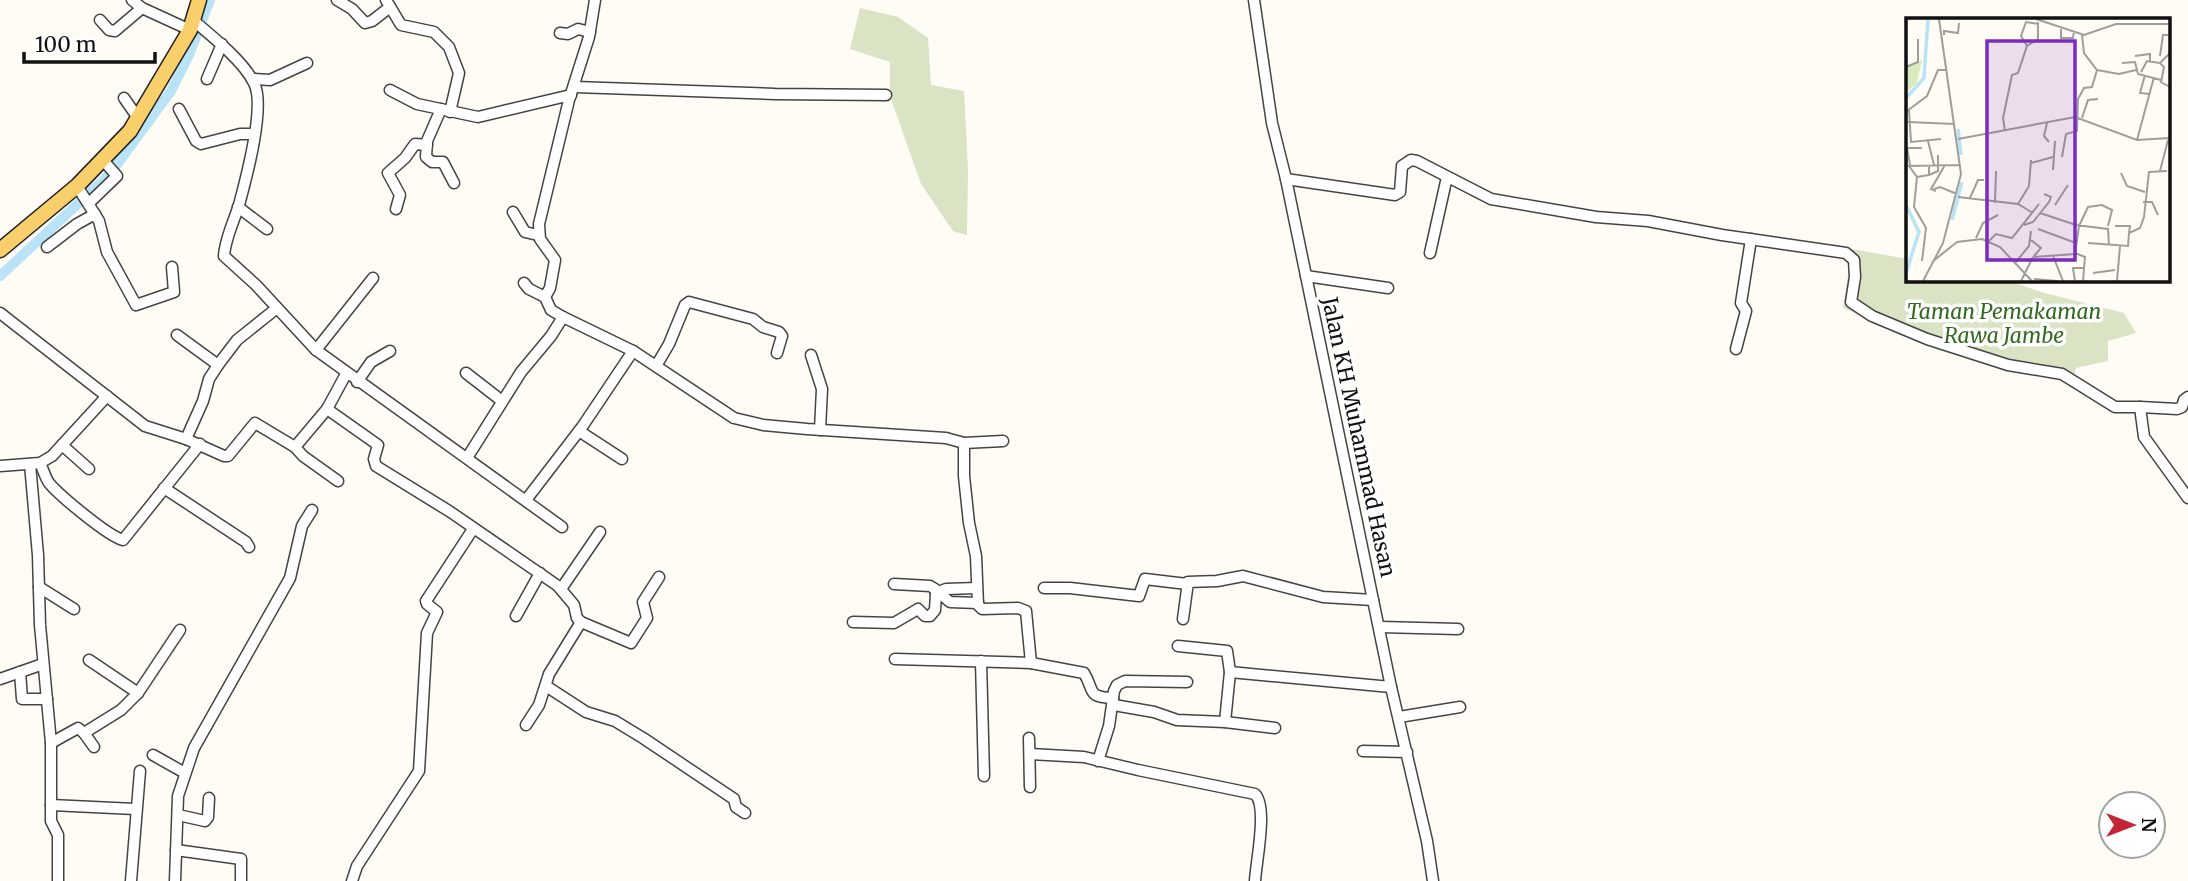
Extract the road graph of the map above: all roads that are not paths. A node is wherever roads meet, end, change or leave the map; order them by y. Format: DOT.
graph roads {
  1 [pos="132,0"];
  2 [pos="199,0"];
  3 [pos="337,0"];
  4 [pos="595,0"];
  5 [pos="1254,0"];
  6 [pos="388,4"];
  7 [pos="142,8"];
  8 [pos="100,20"];
  9 [pos="194,25"];
  10 [pos="590,32"];
  11 [pos="560,33"];
  12 [pos="219,41"];
  13 [pos="307,63"];
  14 [pos="207,79"];
  15 [pos="252,79"];
  16 [pos="390,90"];
  17 [pos="573,91"];
  18 [pos="886,94"];
  19 [pos="124,98"];
  20 [pos="178,110"];
  21 [pos="445,111"];
  22 [pos="138,118"];
  23 [pos="254,134"];
  24 [pos="427,145"];
  25 [pos="105,162"];
  26 [pos="1447,177"];
  27 [pos="1286,179"];
  28 [pos="454,183"];
  29 [pos="78,189"];
  30 [pos="88,202"];
  31 [pos="238,207"];
  32 [pos="396,209"];
  33 [pos="513,212"];
  34 [pos="95,214"];
  35 [pos="267,229"];
  36 [pos="538,235"];
  37 [pos="1751,240"];
  38 [pos="47,247"];
  39 [pos="0,250"];
  40 [pos="1430,253"];
  41 [pos="172,267"];
  42 [pos="1306,276"];
  43 [pos="373,278"];
  44 [pos="524,283"];
  45 [pos="1388,288"];
  46 [pos="545,297"];
  47 [pos="277,308"];
  48 [pos="0,313"];
  49 [pos="563,317"];
  50 [pos="177,335"];
  51 [pos="1736,349"];
  52 [pos="316,350"];
  53 [pos="390,351"];
  54 [pos="633,351"];
  55 [pos="777,353"];
  56 [pos="811,355"];
  57 [pos="218,365"];
  58 [pos="656,366"];
  59 [pos="466,373"];
  60 [pos="346,374"];
  61 [pos="357,382"];
  62 [pos="107,396"];
  63 [pos="2188,397"];
  64 [pos="502,401"];
  65 [pos="2140,407"];
  66 [pos="327,409"];
  67 [pos="820,430"];
  68 [pos="579,431"];
  69 [pos="186,439"];
  70 [pos="1003,441"];
  71 [pos="964,443"];
  72 [pos="200,444"];
  73 [pos="62,445"];
  74 [pos="295,447"];
  75 [pos="467,458"];
  76 [pos="622,459"];
  77 [pos="35,463"];
  78 [pos="0,466"];
  79 [pos="89,469"];
  80 [pos="338,481"];
  81 [pos="164,488"];
  82 [pos="2188,498"];
  83 [pos="526,500"];
  84 [pos="312,510"];
  85 [pos="562,527"];
  86 [pos="473,529"];
  87 [pos="600,532"];
  88 [pos="249,547"];
  89 [pos="540,573"];
  90 [pos="659,577"];
  91 [pos="894,584"];
  92 [pos="1187,584"];
  93 [pos="39,587"];
  94 [pos="976,588"];
  95 [pos="1044,588"];
  96 [pos="561,589"];
  97 [pos="937,592"];
  98 [pos="1373,600"];
  99 [pos="978,603"];
  100 [pos="74,609"];
  101 [pos="516,616"];
  102 [pos="1183,619"];
  103 [pos="581,622"];
  104 [pos="853,622"];
  105 [pos="1380,627"];
  106 [pos="180,629"];
  107 [pos="1458,629"];
  108 [pos="1178,646"];
  109 [pos="895,659"];
  110 [pos="89,660"];
  111 [pos="981,661"];
  112 [pos="1031,663"];
  113 [pos="43,664"];
  114 [pos="1230,672"];
  115 [pos="20,673"];
  116 [pos="0,679"];
  117 [pos="1187,682"];
  118 [pos="546,686"];
  119 [pos="1391,687"];
  120 [pos="138,694"];
  121 [pos="47,699"];
  122 [pos="1113,702"];
  123 [pos="1460,707"];
  124 [pos="1399,717"];
  125 [pos="1225,722"];
  126 [pos="526,724"];
  127 [pos="1275,729"];
  128 [pos="84,733"];
  129 [pos="1029,738"];
  130 [pos="51,743"];
  131 [pos="94,747"];
  132 [pos="1363,751"];
  133 [pos="1407,752"];
  134 [pos="1030,754"];
  135 [pos="153,755"];
  136 [pos="1098,761"];
  137 [pos="140,771"];
  138 [pos="185,773"];
  139 [pos="984,776"];
  140 [pos="1030,788"];
  141 [pos="209,798"];
  142 [pos="51,804"];
  143 [pos="135,809"];
  144 [pos="745,813"];
  145 [pos="177,815"];
  146 [pos="176,850"];
  147 [pos="58,881"];
  148 [pos="131,881"];
  149 [pos="175,881"];
  150 [pos="241,881"];
  151 [pos="352,881"];
  152 [pos="1255,881"];
  153 [pos="1433,881"];
  1 -- 7 [label="street"];
  2 -- 9 [label="main road"];
  3 -- 6 [label="street"];
  4 -- 10 [label="street"];
  5 -- 27 [label="street, Jalan KH Muhammad Hasan"];
  6 -- 21 [label="street"];
  7 -- 8 [label="street"];
  7 -- 9 [label="street"];
  9 -- 12 [label="street"];
  9 -- 22 [label="main road"];
  10 -- 11 [label="street"];
  10 -- 17 [label="street"];
  12 -- 14 [label="street"];
  12 -- 15 [label="street"];
  13 -- 15 [label="street"];
  15 -- 23 [label="street"];
  16 -- 21 [label="street"];
  17 -- 18 [label="street"];
  17 -- 21 [label="street"];
  17 -- 36 [label="street"];
  19 -- 22 [label="street"];
  20 -- 23 [label="street"];
  21 -- 24 [label="street"];
  22 -- 25 [label="main road"];
  23 -- 31 [label="street"];
  24 -- 28 [label="street"];
  24 -- 32 [label="street"];
  25 -- 29 [label="main road"];
  25 -- 30 [label="street"];
  26 -- 27 [label="street"];
  26 -- 37 [label="street"];
  26 -- 40 [label="street"];
  27 -- 42 [label="street, Jalan KH Muhammad Hasan"];
  29 -- 30 [label="street"];
  29 -- 39 [label="main road"];
  30 -- 34 [label="street"];
  31 -- 35 [label="street"];
  31 -- 47 [label="street"];
  33 -- 36 [label="street"];
  34 -- 38 [label="street"];
  34 -- 41 [label="street"];
  36 -- 46 [label="street"];
  37 -- 51 [label="street"];
  37 -- 65 [label="street"];
  42 -- 45 [label="street"];
  42 -- 98 [label="street, Jalan KH Muhammad Hasan"];
  43 -- 52 [label="street"];
  44 -- 46 [label="street"];
  46 -- 49 [label="street"];
  47 -- 52 [label="street"];
  47 -- 57 [label="street"];
  48 -- 62 [label="street"];
  49 -- 54 [label="street"];
  49 -- 64 [label="street"];
  50 -- 57 [label="street"];
  52 -- 60 [label="street"];
  53 -- 61 [label="street"];
  54 -- 58 [label="street"];
  54 -- 68 [label="street"];
  55 -- 58 [label="street"];
  56 -- 67 [label="street"];
  57 -- 69 [label="street"];
  58 -- 67 [label="street"];
  59 -- 64 [label="street"];
  60 -- 61 [label="street"];
  60 -- 66 [label="street"];
  61 -- 75 [label="street"];
  62 -- 69 [label="street"];
  62 -- 73 [label="street"];
  63 -- 65 [label="street"];
  64 -- 75 [label="street"];
  65 -- 82 [label="street"];
  66 -- 74 [label="street"];
  66 -- 86 [label="street"];
  67 -- 71 [label="street"];
  68 -- 76 [label="street"];
  68 -- 83 [label="street"];
  69 -- 72 [label="street"];
  70 -- 71 [label="street"];
  71 -- 94 [label="street"];
  72 -- 74 [label="street"];
  72 -- 81 [label="street"];
  73 -- 77 [label="street"];
  73 -- 79 [label="street"];
  74 -- 80 [label="street"];
  75 -- 83 [label="street"];
  77 -- 78 [label="street"];
  77 -- 81 [label="street"];
  77 -- 93 [label="street"];
  81 -- 88 [label="street"];
  83 -- 85 [label="street"];
  84 -- 138 [label="street"];
  86 -- 89 [label="street"];
  86 -- 151 [label="street"];
  87 -- 96 [label="street"];
  89 -- 96 [label="street"];
  89 -- 101 [label="street"];
  90 -- 103 [label="street"];
  91 -- 97 [label="street"];
  92 -- 95 [label="street"];
  92 -- 98 [label="street"];
  92 -- 102 [label="street"];
  93 -- 100 [label="street"];
  93 -- 113 [label="street"];
  94 -- 97 [label="street"];
  94 -- 99 [label="street"];
  96 -- 103 [label="street"];
  97 -- 99 [label="street"];
  97 -- 104 [label="street"];
  98 -- 105 [label="street, Jalan KH Muhammad Hasan"];
  99 -- 112 [label="street"];
  103 -- 118 [label="street"];
  105 -- 107 [label="street"];
  105 -- 119 [label="street, Jalan KH Muhammad Hasan"];
  106 -- 120 [label="street"];
  108 -- 114 [label="street"];
  109 -- 111 [label="street"];
  110 -- 120 [label="street"];
  111 -- 112 [label="street"];
  111 -- 139 [label="street"];
  112 -- 122 [label="street"];
  113 -- 115 [label="street"];
  113 -- 121 [label="street"];
  114 -- 119 [label="street"];
  114 -- 125 [label="street"];
  115 -- 116 [label="street"];
  115 -- 121 [label="street"];
  117 -- 122 [label="street"];
  118 -- 126 [label="street"];
  118 -- 144 [label="street"];
  119 -- 124 [label="street, Jalan KH Muhammad Hasan"];
  120 -- 128 [label="street"];
  121 -- 130 [label="street"];
  122 -- 125 [label="street"];
  122 -- 136 [label="street"];
  123 -- 124 [label="street"];
  124 -- 133 [label="street, Jalan KH Muhammad Hasan"];
  125 -- 127 [label="street"];
  128 -- 130 [label="street"];
  128 -- 131 [label="street"];
  129 -- 134 [label="street"];
  130 -- 142 [label="street"];
  132 -- 133 [label="street"];
  133 -- 153 [label="street, Jalan KH Muhammad Hasan"];
  134 -- 136 [label="street"];
  134 -- 140 [label="street"];
  135 -- 138 [label="street"];
  136 -- 152 [label="street"];
  137 -- 143 [label="street"];
  138 -- 145 [label="street"];
  141 -- 145 [label="street"];
  142 -- 143 [label="street"];
  142 -- 147 [label="street"];
  143 -- 148 [label="street"];
  145 -- 146 [label="street"];
  146 -- 149 [label="street"];
  146 -- 150 [label="street"];
}
